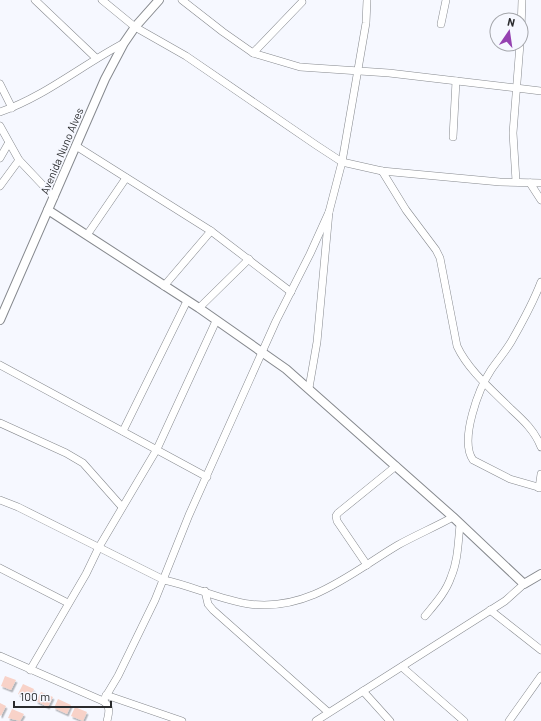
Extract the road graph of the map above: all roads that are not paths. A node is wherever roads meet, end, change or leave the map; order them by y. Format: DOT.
graph roads {
  1 [pos="35,0"];
  2 [pos="102,0"];
  3 [pos="159,0"];
  4 [pos="182,0"];
  5 [pos="367,0"];
  6 [pos="446,0"];
  7 [pos="522,0"];
  8 [pos="302,2"];
  9 [pos="522,12"];
  10 [pos="441,24"];
  11 [pos="135,27"];
  12 [pos="124,43"];
  13 [pos="519,52"];
  14 [pos="253,53"];
  15 [pos="96,58"];
  16 [pos="357,72"];
  17 [pos="456,81"];
  18 [pos="0,84"];
  19 [pos="517,88"];
  20 [pos="541,91"];
  21 [pos="12,108"];
  22 [pos="0,112"];
  23 [pos="0,126"];
  24 [pos="453,137"];
  25 [pos="8,144"];
  26 [pos="76,146"];
  27 [pos="0,158"];
  28 [pos="19,160"];
  29 [pos="342,162"];
  30 [pos="382,171"];
  31 [pos="126,178"];
  32 [pos="516,182"];
  33 [pos="530,183"];
  34 [pos="541,183"];
  35 [pos="0,186"];
  36 [pos="54,197"];
  37 [pos="541,200"];
  38 [pos="48,210"];
  39 [pos="329,212"];
  40 [pos="211,231"];
  41 [pos="87,235"];
  42 [pos="249,259"];
  43 [pos="541,282"];
  44 [pos="164,286"];
  45 [pos="291,292"];
  46 [pos="187,301"];
  47 [pos="199,308"];
  48 [pos="0,320"];
  49 [pos="216,321"];
  50 [pos="262,352"];
  51 [pos="0,365"];
  52 [pos="485,382"];
  53 [pos="309,388"];
  54 [pos="0,423"];
  55 [pos="123,431"];
  56 [pos="541,446"];
  57 [pos="157,449"];
  58 [pos="396,466"];
  59 [pos="541,474"];
  60 [pos="207,477"];
  61 [pos="540,488"];
  62 [pos="0,500"];
  63 [pos="122,507"];
  64 [pos="452,517"];
  65 [pos="460,525"];
  66 [pos="99,547"];
  67 [pos="367,565"];
  68 [pos="0,568"];
  69 [pos="541,574"];
  70 [pos="164,580"];
  71 [pos="524,584"];
  72 [pos="205,591"];
  73 [pos="68,603"];
  74 [pos="490,610"];
  75 [pos="425,616"];
  76 [pos="541,650"];
  77 [pos="0,656"];
  78 [pos="402,667"];
  79 [pos="30,670"];
  80 [pos="541,676"];
  81 [pos="363,691"];
  82 [pos="105,698"];
  83 [pos="328,712"];
  84 [pos="107,721"];
  85 [pos="182,721"];
  86 [pos="316,721"];
  87 [pos="390,721"];
  88 [pos="464,721"];
  89 [pos="509,721"];
  1 -- 15 [label="street"];
  2 -- 11 [label="street"];
  3 -- 11 [label="street, Avenida Nuno Alves"];
  4 -- 14 [label="street"];
  5 -- 16 [label="street"];
  6 -- 10 [label="street"];
  7 -- 9 [label="street"];
  8 -- 14 [label="street"];
  11 -- 12 [label="street, Avenida Nuno Alves"];
  11 -- 29 [label="street"];
  12 -- 15 [label="street"];
  12 -- 26 [label="street, Avenida Nuno Alves"];
  13 -- 19 [label="street"];
  14 -- 16 [label="street"];
  15 -- 21 [label="street"];
  16 -- 17 [label="street"];
  16 -- 29 [label="street"];
  17 -- 19 [label="street"];
  17 -- 24 [label="street"];
  18 -- 21 [label="street"];
  19 -- 20 [label="street"];
  19 -- 32 [label="street"];
  21 -- 22 [label="street"];
  23 -- 25 [label="street"];
  25 -- 27 [label="street"];
  25 -- 28 [label="street"];
  26 -- 31 [label="street"];
  26 -- 36 [label="street, Avenida Nuno Alves"];
  28 -- 35 [label="street"];
  28 -- 36 [label="street"];
  29 -- 30 [label="street"];
  29 -- 39 [label="street"];
  30 -- 32 [label="street"];
  30 -- 52 [label="street"];
  31 -- 40 [label="street"];
  31 -- 41 [label="street"];
  32 -- 33 [label="street"];
  33 -- 34 [label="street"];
  33 -- 37 [label="street"];
  36 -- 38 [label="street, Avenida Nuno Alves"];
  38 -- 41 [label="street"];
  38 -- 48 [label="street, Avenida Nuno Alves"];
  39 -- 45 [label="street"];
  39 -- 53 [label="street"];
  40 -- 42 [label="street"];
  40 -- 44 [label="street"];
  41 -- 44 [label="street"];
  42 -- 45 [label="street"];
  42 -- 47 [label="street"];
  43 -- 52 [label="street"];
  44 -- 46 [label="street"];
  45 -- 50 [label="street"];
  46 -- 47 [label="street"];
  46 -- 55 [label="street"];
  47 -- 49 [label="street"];
  49 -- 50 [label="street"];
  49 -- 57 [label="street"];
  50 -- 53 [label="street"];
  50 -- 60 [label="street"];
  51 -- 55 [label="street"];
  52 -- 56 [label="street"];
  52 -- 61 [label="street"];
  53 -- 58 [label="street"];
  54 -- 63 [label="street"];
  55 -- 57 [label="street"];
  57 -- 60 [label="street"];
  57 -- 63 [label="street"];
  58 -- 64 [label="street"];
  58 -- 67 [label="street"];
  59 -- 61 [label="street"];
  60 -- 70 [label="street"];
  62 -- 66 [label="street"];
  63 -- 66 [label="street"];
  64 -- 65 [label="street"];
  64 -- 67 [label="street"];
  65 -- 71 [label="street"];
  65 -- 75 [label="street"];
  66 -- 70 [label="street"];
  66 -- 73 [label="street"];
  67 -- 72 [label="street"];
  68 -- 73 [label="street"];
  69 -- 71 [label="street"];
  70 -- 72 [label="street"];
  70 -- 82 [label="street"];
  71 -- 74 [label="street"];
  72 -- 83 [label="street"];
  73 -- 79 [label="street"];
  74 -- 76 [label="street"];
  74 -- 78 [label="street"];
  77 -- 79 [label="street"];
  78 -- 81 [label="street"];
  78 -- 88 [label="street"];
  79 -- 82 [label="street"];
  80 -- 89 [label="street"];
  81 -- 83 [label="street"];
  81 -- 87 [label="street"];
  82 -- 84 [label="street"];
  82 -- 85 [label="street"];
  83 -- 86 [label="street"];
}
